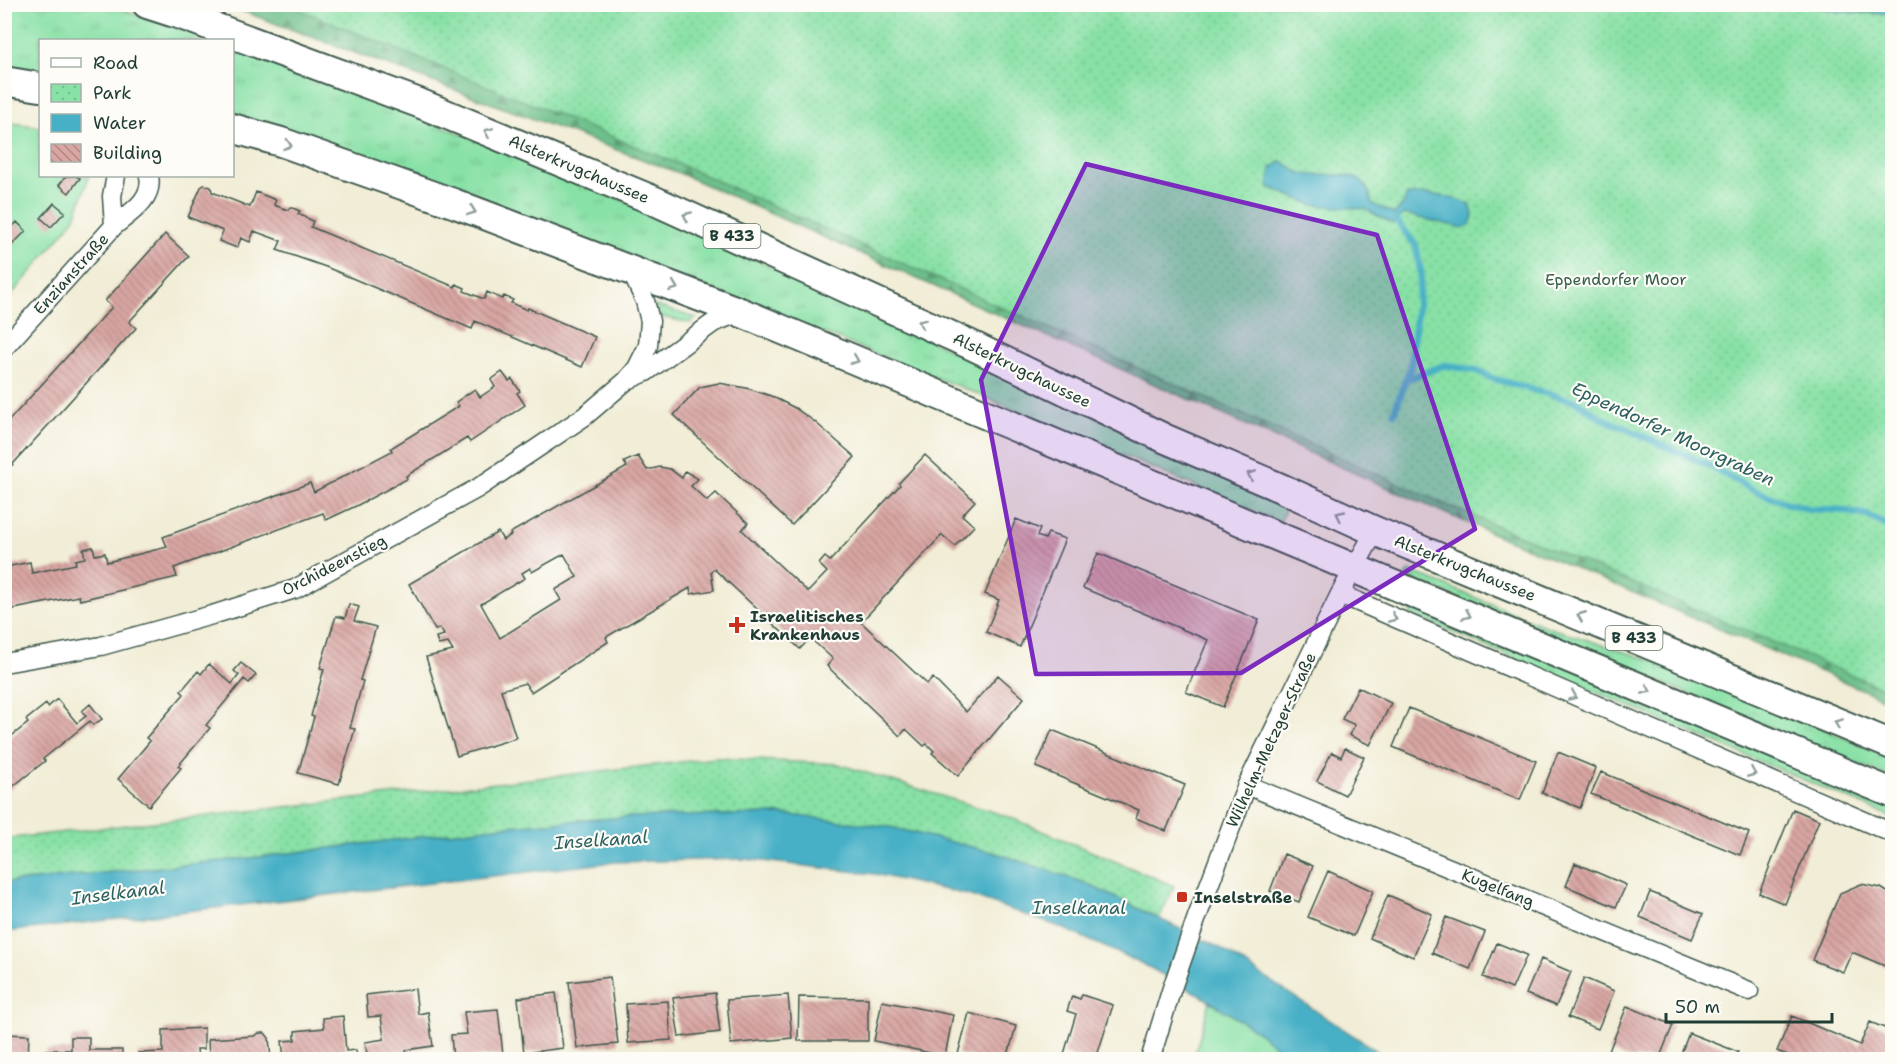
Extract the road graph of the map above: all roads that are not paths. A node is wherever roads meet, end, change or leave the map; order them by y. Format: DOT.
graph roads {
  1 [pos="147,4"];
  2 [pos="4,81"];
  3 [pos="39,87"];
  4 [pos="234,129"];
  5 [pos="116,177"];
  6 [pos="149,177"];
  7 [pos="114,226"];
  8 [pos="631,271"];
  9 [pos="740,312"];
  10 [pos="4,348"];
  11 [pos="626,381"];
  12 [pos="1375,531"];
  13 [pos="1355,568"];
  14 [pos="1340,594"];
  15 [pos="4,663"];
  16 [pos="1893,745"];
  17 [pos="1247,785"];
  18 [pos="1893,793"];
  19 [pos="1893,833"];
  20 [pos="1749,991"];
  21 [pos="1150,1059"];
  12 -- 1 [label="main road, Alsterkrugchaussee / B 433, one-way"];
  2 -- 3 [label="main road"];
  4 -- 8 [label="main road, one-way"];
  5 -- 7 [label="street, Enzianstraße"];
  6 -- 7 [label="street, Enzianstraße"];
  7 -- 10 [label="street, Enzianstraße"];
  8 -- 9 [label="main road, one-way"];
  8 -- 11 [label="street, Orchideenstieg"];
  9 -- 11 [label="street, Orchideenstieg"];
  9 -- 13 [label="main road, one-way"];
  11 -- 15 [label="street, Orchideenstieg"];
  12 -- 13 [label="street, Wilhelm-Metzger-Straße"];
  16 -- 12 [label="main road, Alsterkrugchaussee / B 433, one-way"];
  13 -- 14 [label="street, Wilhelm-Metzger-Straße"];
  13 -- 18 [label="main road, one-way"];
  14 -- 17 [label="street, Wilhelm-Metzger-Straße"];
  14 -- 19 [label="street, one-way"];
  17 -- 20 [label="street, Kugelfang"];
  17 -- 21 [label="street, Wilhelm-Metzger-Straße"];
}
